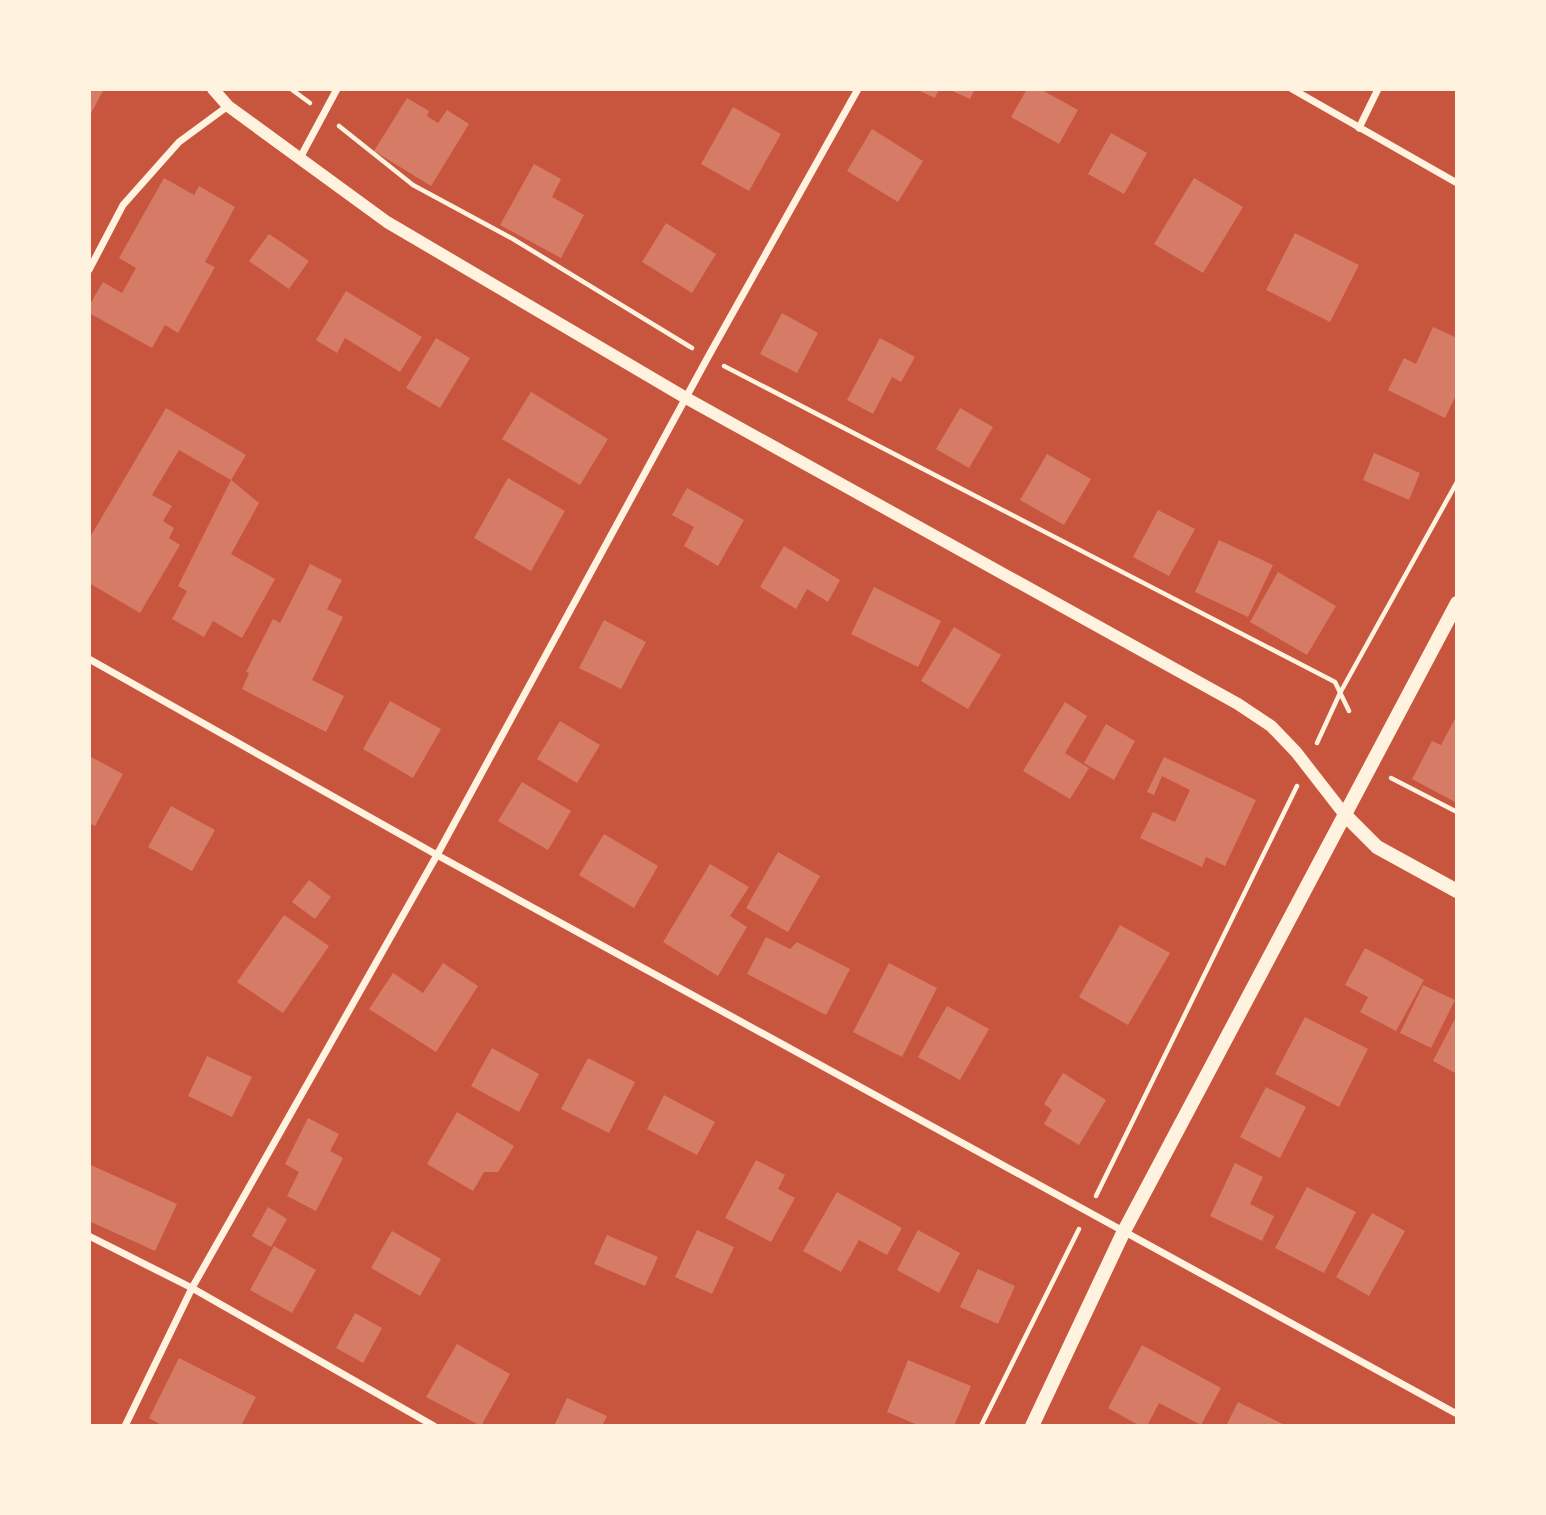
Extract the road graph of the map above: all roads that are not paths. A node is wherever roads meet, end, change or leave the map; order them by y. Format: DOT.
graph roads {
  1 [pos="213,89"];
  2 [pos="337,89"];
  3 [pos="858,89"];
  4 [pos="1292,89"];
  5 [pos="1378,89"];
  6 [pos="229,106"];
  7 [pos="1359,128"];
  8 [pos="300,158"];
  9 [pos="1457,183"];
  10 [pos="89,270"];
  11 [pos="686,398"];
  12 [pos="1457,603"];
  13 [pos="89,659"];
  14 [pos="1345,815"];
  15 [pos="437,855"];
  16 [pos="1457,891"];
  17 [pos="1123,1233"];
  18 [pos="89,1236"];
  19 [pos="192,1288"];
  20 [pos="1457,1414"];
  21 [pos="125,1426"];
  22 [pos="434,1426"];
  23 [pos="1032,1426"];
  1 -- 6 [label="street"];
  2 -- 8 [label="street"];
  3 -- 11 [label="street"];
  4 -- 7 [label="street"];
  5 -- 7 [label="street"];
  6 -- 8 [label="street"];
  6 -- 10 [label="street"];
  7 -- 9 [label="street"];
  8 -- 11 [label="street"];
  11 -- 14 [label="street"];
  11 -- 15 [label="street"];
  12 -- 14 [label="main road"];
  13 -- 15 [label="street"];
  14 -- 16 [label="main road"];
  14 -- 17 [label="main road"];
  15 -- 17 [label="street"];
  15 -- 19 [label="street"];
  17 -- 20 [label="street"];
  17 -- 23 [label="main road"];
  18 -- 19 [label="street"];
  19 -- 21 [label="street"];
  19 -- 22 [label="street"];
}
